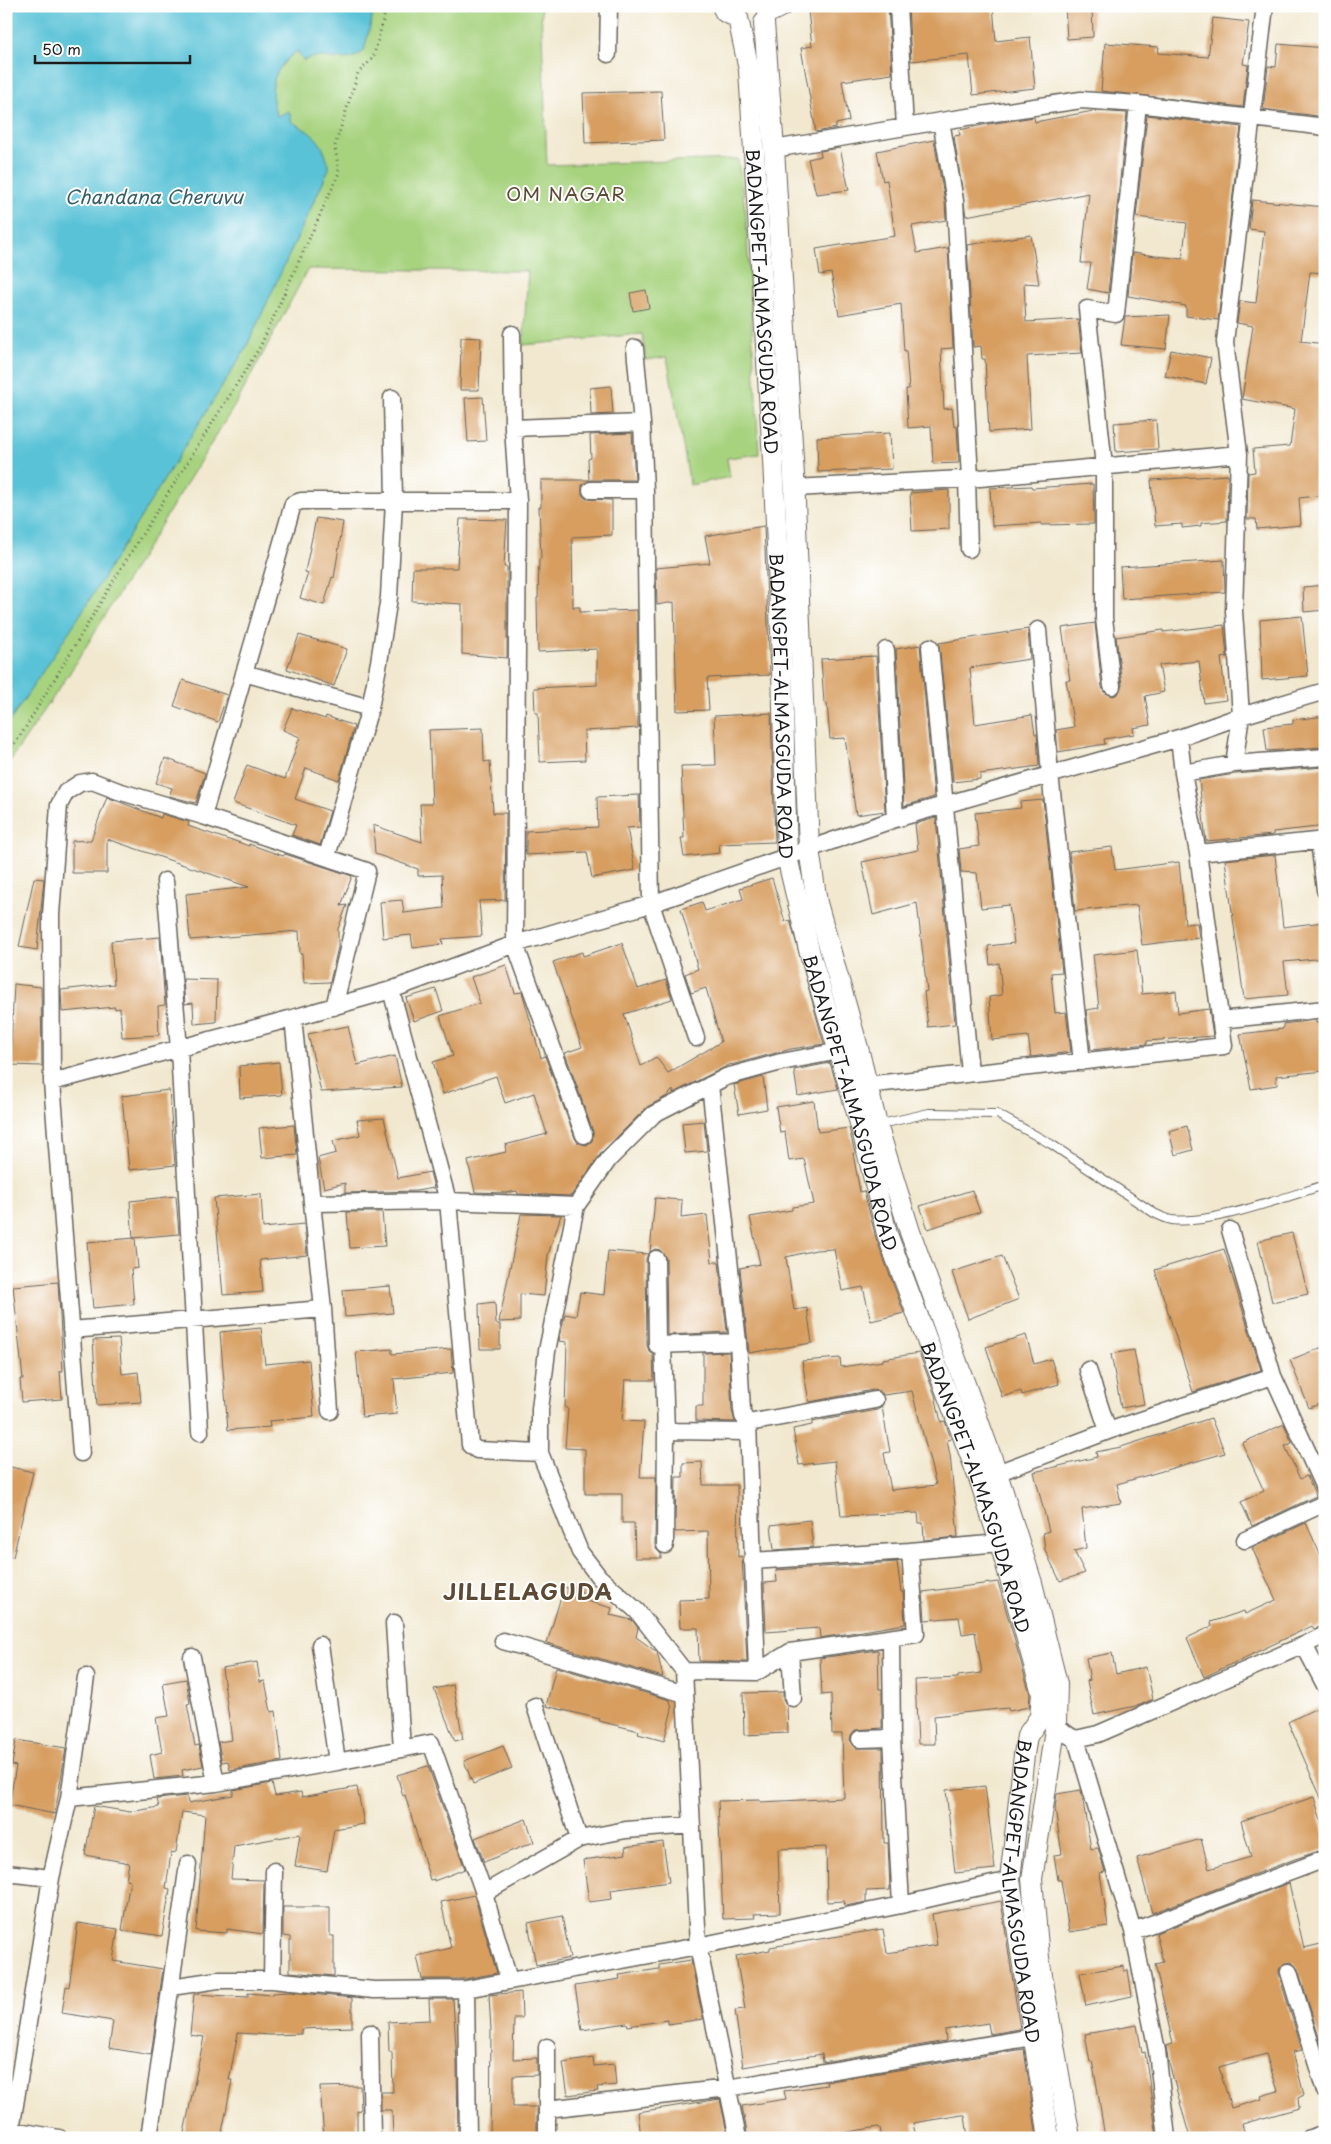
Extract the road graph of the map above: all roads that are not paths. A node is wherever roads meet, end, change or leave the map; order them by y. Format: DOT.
graph roads {
  1 [pos="609,6"];
  2 [pos="898,6"];
  3 [pos="1265,6"];
  4 [pos="732,10"];
  5 [pos="769,18"];
  6 [pos="608,54"];
  7 [pos="1138,104"];
  8 [pos="1252,118"];
  9 [pos="941,121"];
  10 [pos="905,127"];
  11 [pos="1325,127"];
  12 [pos="774,149"];
  13 [pos="512,334"];
  14 [pos="635,348"];
  15 [pos="392,398"];
  16 [pos="642,423"];
  17 [pos="513,428"];
  18 [pos="1239,454"];
  19 [pos="1104,466"];
  20 [pos="968,478"];
  21 [pos="795,488"];
  22 [pos="591,490"];
  23 [pos="645,490"];
  24 [pos="394,501"];
  25 [pos="518,501"];
  26 [pos="970,549"];
  27 [pos="1038,630"];
  28 [pos="930,647"];
  29 [pos="886,650"];
  30 [pos="244,674"];
  31 [pos="1112,686"];
  32 [pos="1325,691"];
  33 [pos="370,708"];
  34 [pos="1241,716"];
  35 [pos="1179,738"];
  36 [pos="1325,757"];
  37 [pos="1234,764"];
  38 [pos="1183,773"];
  39 [pos="1050,774"];
  40 [pos="945,807"];
  41 [pos="203,816"];
  42 [pos="895,819"];
  43 [pos="1322,840"];
  44 [pos="809,849"];
  45 [pos="1198,853"];
  46 [pos="327,856"];
  47 [pos="787,857"];
  48 [pos="165,880"];
  49 [pos="1325,890"];
  50 [pos="651,904"];
  51 [pos="515,944"];
  52 [pos="391,990"];
  53 [pos="334,1007"];
  54 [pos="1325,1008"];
  55 [pos="293,1018"];
  56 [pos="1220,1020"];
  57 [pos="696,1038"];
  58 [pos="179,1049"];
  59 [pos="840,1051"];
  60 [pos="1082,1062"];
  61 [pos="970,1073"];
  62 [pos="52,1082"];
  63 [pos="710,1085"];
  64 [pos="866,1085"];
  65 [pos="878,1125"];
  66 [pos="584,1135"];
  67 [pos="1325,1185"];
  68 [pos="448,1201"];
  69 [pos="312,1203"];
  70 [pos="576,1206"];
  71 [pos="1226,1214"];
  72 [pos="1230,1230"];
  73 [pos="656,1259"];
  74 [pos="323,1309"];
  75 [pos="193,1320"];
  76 [pos="71,1330"];
  77 [pos="738,1342"];
  78 [pos="663,1345"];
  79 [pos="1088,1370"];
  80 [pos="1273,1376"];
  81 [pos="876,1400"];
  82 [pos="330,1411"];
  83 [pos="748,1427"];
  84 [pos="666,1431"];
  85 [pos="1108,1431"];
  86 [pos="200,1432"];
  87 [pos="81,1453"];
  88 [pos="540,1453"];
  89 [pos="997,1473"];
  90 [pos="1325,1490"];
  91 [pos="1325,1503"];
  92 [pos="1245,1540"];
  93 [pos="1000,1543"];
  94 [pos="665,1545"];
  95 [pos="910,1550"];
  96 [pos="752,1561"];
  97 [pos="394,1624"];
  98 [pos="1325,1635"];
  99 [pos="891,1638"];
  100 [pos="504,1641"];
  101 [pos="320,1645"];
  102 [pos="1304,1645"];
  103 [pos="790,1652"];
  104 [pos="192,1658"];
  105 [pos="684,1671"];
  106 [pos="757,1672"];
  107 [pos="86,1677"];
  108 [pos="1325,1686"];
  109 [pos="685,1694"];
  110 [pos="793,1698"];
  111 [pos="535,1706"];
  112 [pos="1048,1720"];
  113 [pos="892,1738"];
  114 [pos="860,1739"];
  115 [pos="1076,1739"];
  116 [pos="402,1748"];
  117 [pos="337,1762"];
  118 [pos="216,1783"];
  119 [pos="69,1798"];
  120 [pos="692,1824"];
  121 [pos="579,1840"];
  122 [pos="1325,1859"];
  123 [pos="188,1864"];
  124 [pos="274,1871"];
  125 [pos="6,1873"];
  126 [pos="51,1878"];
  127 [pos="1010,1880"];
  128 [pos="484,1893"];
  129 [pos="901,1905"];
  130 [pos="1133,1931"];
  131 [pos="698,1946"];
  132 [pos="1289,1972"];
  133 [pos="272,1980"];
  134 [pos="509,1980"];
  135 [pos="171,1987"];
  136 [pos="466,1989"];
  137 [pos="370,2033"];
  138 [pos="1033,2037"];
  139 [pos="547,2047"];
  140 [pos="728,2088"];
  141 [pos="1325,2091"];
  142 [pos="547,2109"];
  143 [pos="9,2130"];
  144 [pos="1325,2133"];
  145 [pos="59,2138"];
  146 [pos="149,2138"];
  147 [pos="372,2138"];
  148 [pos="468,2138"];
  149 [pos="548,2138"];
  150 [pos="738,2138"];
  151 [pos="1049,2138"];
  152 [pos="1070,2138"];
  153 [pos="1167,2138"];
  154 [pos="1310,2138"];
  1 -- 6 [label="street"];
  2 -- 10 [label="street"];
  3 -- 8 [label="street"];
  4 -- 5 [label="street"];
  4 -- 47 [label="street, BADANGPET-ALMASGUDA ROAD"];
  5 -- 12 [label="street, BADANGPET-ALMASGUDA ROAD"];
  7 -- 8 [label="street"];
  7 -- 9 [label="street"];
  7 -- 19 [label="street"];
  8 -- 11 [label="street"];
  8 -- 18 [label="street"];
  9 -- 10 [label="street"];
  9 -- 20 [label="street"];
  10 -- 12 [label="street"];
  12 -- 21 [label="street, BADANGPET-ALMASGUDA ROAD"];
  13 -- 17 [label="street"];
  14 -- 16 [label="street"];
  15 -- 24 [label="street"];
  16 -- 17 [label="street"];
  16 -- 23 [label="street"];
  17 -- 25 [label="street"];
  18 -- 19 [label="street"];
  18 -- 34 [label="street"];
  19 -- 20 [label="street"];
  19 -- 31 [label="street"];
  20 -- 21 [label="street"];
  20 -- 26 [label="street"];
  21 -- 44 [label="street, BADANGPET-ALMASGUDA ROAD"];
  22 -- 23 [label="street"];
  23 -- 50 [label="street"];
  24 -- 25 [label="street"];
  24 -- 30 [label="street"];
  24 -- 33 [label="street"];
  25 -- 51 [label="street"];
  27 -- 39 [label="street"];
  28 -- 40 [label="street"];
  29 -- 42 [label="street"];
  30 -- 33 [label="street"];
  30 -- 41 [label="street"];
  32 -- 34 [label="street"];
  33 -- 46 [label="street"];
  34 -- 35 [label="street"];
  34 -- 37 [label="street"];
  35 -- 38 [label="street"];
  35 -- 39 [label="street"];
  36 -- 37 [label="street"];
  37 -- 38 [label="street"];
  38 -- 45 [label="street"];
  39 -- 40 [label="street"];
  39 -- 60 [label="street"];
  40 -- 42 [label="street"];
  40 -- 61 [label="street"];
  41 -- 46 [label="street"];
  41 -- 62 [label="street"];
  42 -- 44 [label="street"];
  43 -- 45 [label="street"];
  43 -- 49 [label="street"];
  44 -- 47 [label="street"];
  44 -- 64 [label="street, BADANGPET-ALMASGUDA ROAD"];
  45 -- 56 [label="street"];
  46 -- 53 [label="street"];
  47 -- 50 [label="street"];
  47 -- 59 [label="street, BADANGPET-ALMASGUDA ROAD"];
  48 -- 58 [label="street"];
  50 -- 51 [label="street"];
  50 -- 57 [label="street"];
  51 -- 52 [label="street"];
  51 -- 66 [label="street"];
  52 -- 53 [label="street"];
  52 -- 68 [label="street"];
  53 -- 55 [label="street"];
  54 -- 56 [label="street"];
  55 -- 58 [label="street"];
  55 -- 69 [label="street"];
  56 -- 60 [label="street"];
  58 -- 62 [label="street"];
  58 -- 75 [label="street"];
  59 -- 63 [label="street"];
  59 -- 93 [label="street, BADANGPET-ALMASGUDA ROAD"];
  60 -- 61 [label="street"];
  61 -- 64 [label="street"];
  62 -- 76 [label="street"];
  63 -- 70 [label="street"];
  63 -- 77 [label="street"];
  64 -- 65 [label="street, BADANGPET-ALMASGUDA ROAD"];
  65 -- 71 [label="lane"];
  65 -- 89 [label="street, BADANGPET-ALMASGUDA ROAD"];
  67 -- 71 [label="lane"];
  68 -- 69 [label="street"];
  68 -- 70 [label="street"];
  68 -- 88 [label="street"];
  69 -- 74 [label="street"];
  70 -- 88 [label="street"];
  71 -- 72 [label="lane"];
  72 -- 80 [label="street"];
  73 -- 78 [label="street"];
  74 -- 75 [label="street"];
  74 -- 82 [label="street"];
  75 -- 76 [label="street"];
  75 -- 86 [label="street"];
  76 -- 87 [label="street"];
  77 -- 78 [label="street"];
  77 -- 83 [label="street"];
  78 -- 84 [label="street"];
  79 -- 85 [label="street"];
  80 -- 85 [label="street"];
  80 -- 90 [label="street"];
  81 -- 83 [label="street"];
  83 -- 84 [label="street"];
  83 -- 96 [label="street"];
  84 -- 94 [label="street"];
  85 -- 89 [label="street"];
  88 -- 105 [label="street"];
  89 -- 112 [label="street, BADANGPET-ALMASGUDA ROAD"];
  91 -- 92 [label="street"];
  93 -- 95 [label="street"];
  93 -- 112 [label="street, BADANGPET-ALMASGUDA ROAD"];
  95 -- 96 [label="street"];
  95 -- 99 [label="street"];
  96 -- 106 [label="street"];
  97 -- 116 [label="street"];
  98 -- 102 [label="street"];
  99 -- 103 [label="street"];
  99 -- 113 [label="street"];
  100 -- 109 [label="street"];
  101 -- 117 [label="street"];
  102 -- 108 [label="street"];
  102 -- 115 [label="street"];
  103 -- 106 [label="street"];
  103 -- 110 [label="street"];
  104 -- 118 [label="street"];
  105 -- 106 [label="street"];
  105 -- 109 [label="street"];
  107 -- 119 [label="street"];
  109 -- 120 [label="street"];
  111 -- 121 [label="street"];
  112 -- 115 [label="street"];
  112 -- 127 [label="street, BADANGPET-ALMASGUDA ROAD"];
  112 -- 152 [label="street, BADANGPET-ALMASGUDA ROAD"];
  113 -- 114 [label="street"];
  113 -- 129 [label="street"];
  115 -- 130 [label="street"];
  116 -- 117 [label="street"];
  116 -- 128 [label="street"];
  117 -- 118 [label="street"];
  118 -- 119 [label="street"];
  119 -- 126 [label="street"];
  120 -- 121 [label="street"];
  120 -- 131 [label="street"];
  121 -- 128 [label="street"];
  122 -- 130 [label="street"];
  123 -- 135 [label="street"];
  124 -- 133 [label="street"];
  125 -- 126 [label="street"];
  126 -- 143 [label="street"];
  127 -- 129 [label="street"];
  127 -- 138 [label="street, BADANGPET-ALMASGUDA ROAD"];
  128 -- 134 [label="street"];
  129 -- 131 [label="street"];
  130 -- 153 [label="street"];
  131 -- 134 [label="street"];
  131 -- 140 [label="street"];
  132 -- 141 [label="street"];
  133 -- 135 [label="street"];
  133 -- 136 [label="street"];
  134 -- 136 [label="street"];
  135 -- 146 [label="street"];
  136 -- 148 [label="street"];
  137 -- 147 [label="street"];
  138 -- 140 [label="street"];
  138 -- 151 [label="street, BADANGPET-ALMASGUDA ROAD"];
  139 -- 142 [label="street"];
  140 -- 142 [label="street"];
  140 -- 150 [label="street"];
  142 -- 149 [label="street"];
  143 -- 145 [label="street"];
  144 -- 154 [label="street"];
}
